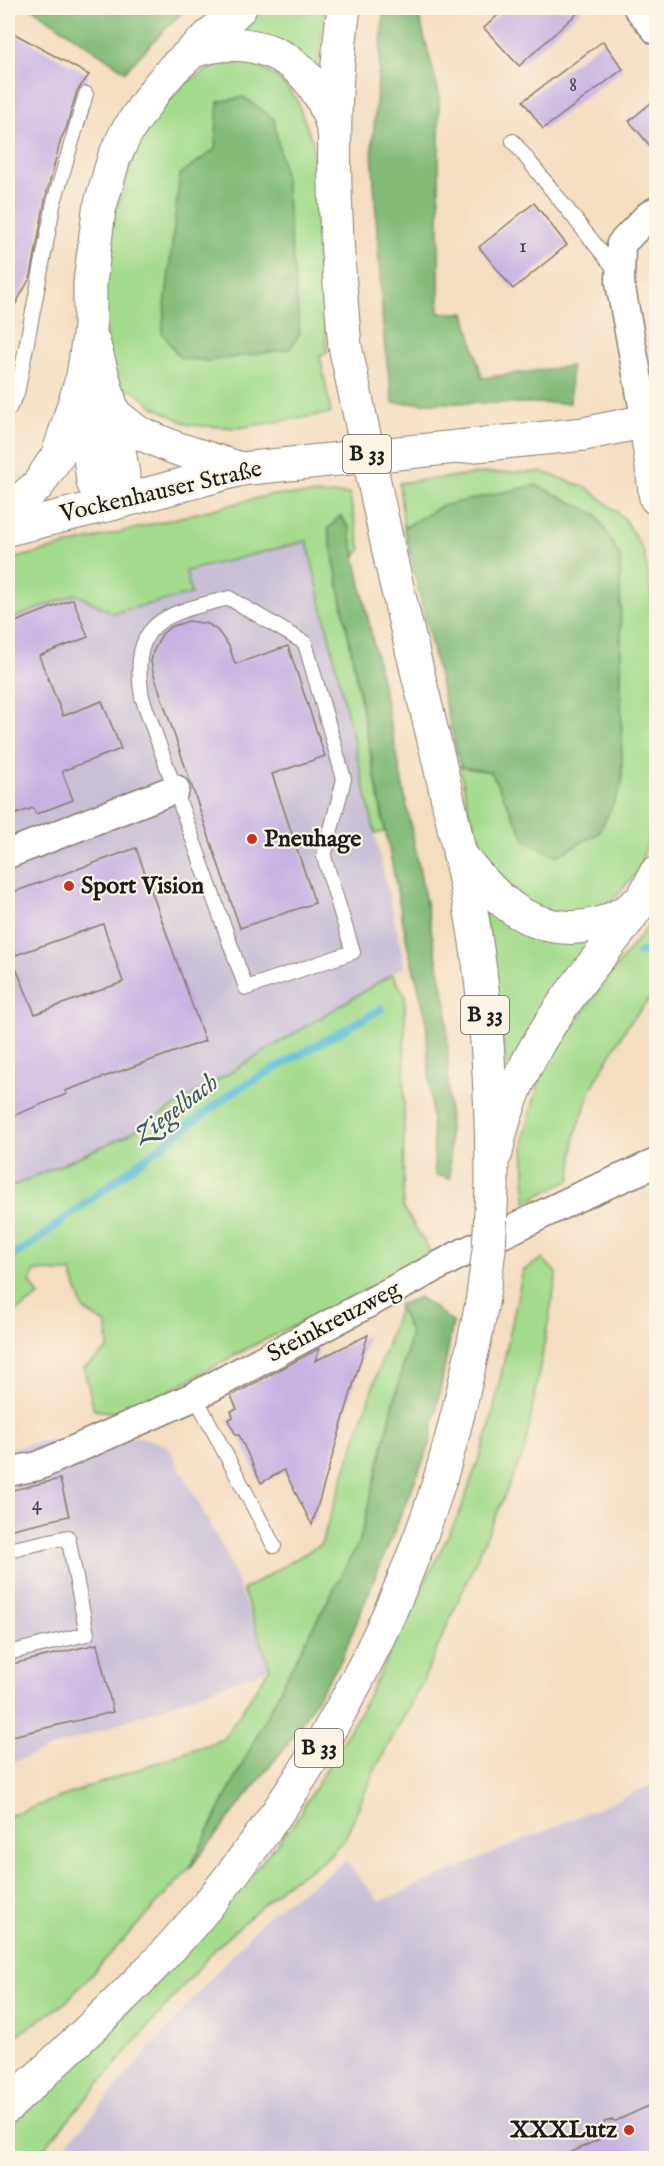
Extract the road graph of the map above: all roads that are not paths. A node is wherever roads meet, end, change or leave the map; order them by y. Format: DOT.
graph roads {
  1 [pos="240,8"];
  2 [pos="345,8"];
  3 [pos="638,8"];
  4 [pos="657,30"];
  5 [pos="193,51"];
  6 [pos="86,94"];
  7 [pos="334,132"];
  8 [pos="513,141"];
  9 [pos="657,211"];
  10 [pos="621,276"];
  11 [pos="90,328"];
  12 [pos="83,376"];
  13 [pos="8,410"];
  14 [pos="113,413"];
  15 [pos="651,421"];
  16 [pos="241,469"];
  17 [pos="657,498"];
  18 [pos="111,504"];
  19 [pos="8,511"];
  20 [pos="8,529"];
  21 [pos="175,789"];
  22 [pos="8,854"];
  23 [pos="460,855"];
  24 [pos="649,886"];
  25 [pos="657,1163"];
  26 [pos="492,1182"];
  27 [pos="195,1396"];
  28 [pos="8,1472"];
  29 [pos="274,1546"];
  30 [pos="8,1550"];
  31 [pos="8,1653"];
  32 [pos="8,2106"];
  1 -- 5 [label="main road"];
  2 -- 7 [label="main road, B 33"];
  3 -- 4 [label="street"];
  5 -- 7 [label="main road"];
  5 -- 11 [label="main road"];
  6 -- 13 [label="lane"];
  7 -- 23 [label="main road, B 33, bridge"];
  8 -- 10 [label="lane"];
  9 -- 10 [label="street"];
  10 -- 15 [label="street"];
  11 -- 12 [label="main road"];
  11 -- 14 [label="main road"];
  12 -- 18 [label="main road"];
  12 -- 19 [label="main road"];
  14 -- 16 [label="main road"];
  14 -- 18 [label="main road"];
  15 -- 16 [label="main road, Vockenhauser Straße"];
  15 -- 17 [label="main road"];
  16 -- 18 [label="main road, Vockenhauser Straße"];
  18 -- 20 [label="main road, Vockenhauser Straße"];
  21 -- 21 [label="lane"];
  21 -- 22 [label="street"];
  23 -- 24 [label="main road"];
  23 -- 26 [label="main road, B 33"];
  24 -- 26 [label="main road"];
  25 -- 27 [label="street, Steinkreuzweg"];
  26 -- 32 [label="main road, B 33, bridge"];
  27 -- 28 [label="street, Steinkreuzweg"];
  27 -- 29 [label="lane"];
  30 -- 31 [label="lane"];
}
